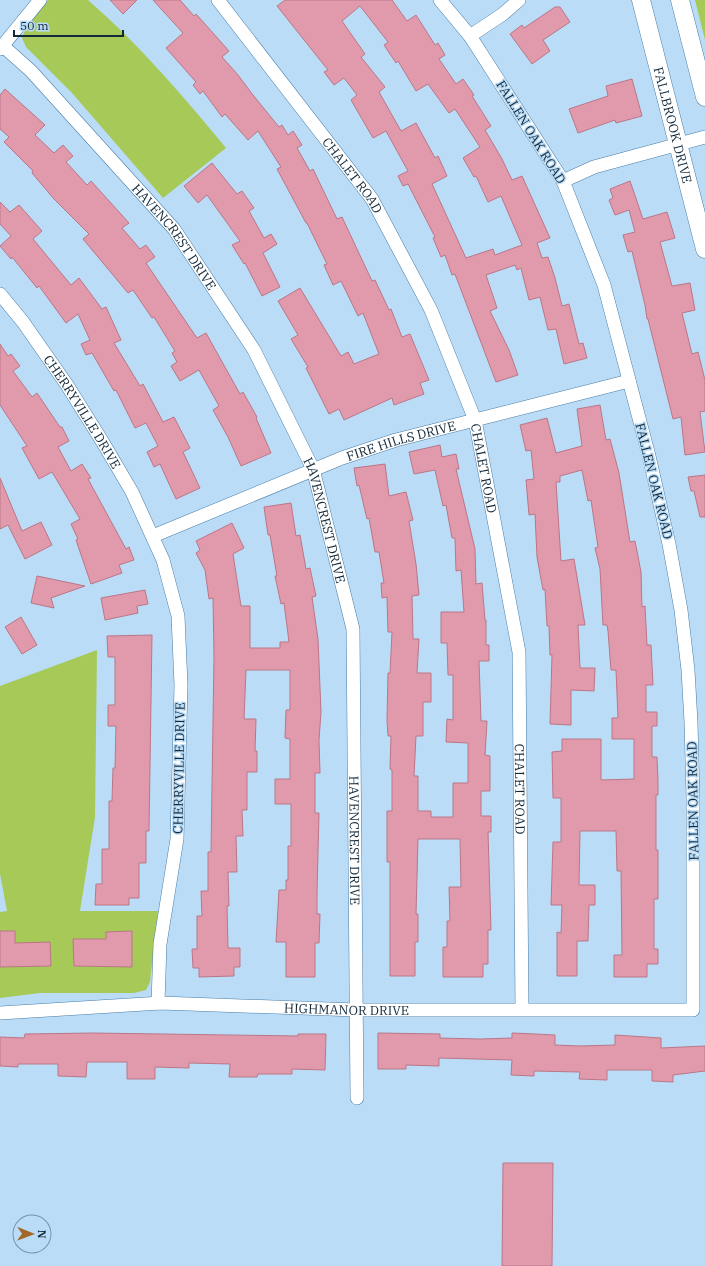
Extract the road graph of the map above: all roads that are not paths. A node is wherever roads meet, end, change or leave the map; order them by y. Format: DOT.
graph roads {
  1 [pos="40,0"];
  2 [pos="218,0"];
  3 [pos="440,0"];
  4 [pos="518,0"];
  5 [pos="641,0"];
  6 [pos="680,0"];
  7 [pos="470,36"];
  8 [pos="2,48"];
  9 [pos="705,97"];
  10 [pos="705,137"];
  11 [pos="679,145"];
  12 [pos="563,181"];
  13 [pos="705,249"];
  14 [pos="0,294"];
  15 [pos="629,381"];
  16 [pos="475,420"];
  17 [pos="313,469"];
  18 [pos="153,536"];
  19 [pos="699,798"];
  20 [pos="158,1003"];
  21 [pos="522,1009"];
  22 [pos="356,1010"];
  23 [pos="694,1010"];
  24 [pos="0,1013"];
  25 [pos="357,1098"];
  1 -- 8 [label="street"];
  2 -- 16 [label="street, CHALET ROAD"];
  3 -- 7 [label="street, FALLEN OAK ROAD"];
  4 -- 7 [label="street"];
  5 -- 11 [label="main road, FALLBROOK DRIVE"];
  6 -- 9 [label="main road"];
  7 -- 12 [label="street, FALLEN OAK ROAD"];
  8 -- 17 [label="street, HAVENCREST DRIVE"];
  10 -- 11 [label="street"];
  11 -- 12 [label="street"];
  11 -- 13 [label="main road, FALLBROOK DRIVE"];
  12 -- 15 [label="street, FALLEN OAK ROAD"];
  14 -- 18 [label="street, CHERRYVILLE DRIVE"];
  15 -- 16 [label="street, FIRE HILLS DRIVE"];
  15 -- 19 [label="street, FALLEN OAK ROAD"];
  16 -- 17 [label="street, FIRE HILLS DRIVE"];
  16 -- 21 [label="street, CHALET ROAD"];
  17 -- 18 [label="street"];
  17 -- 22 [label="street, HAVENCREST DRIVE"];
  18 -- 20 [label="street, CHERRYVILLE DRIVE"];
  19 -- 23 [label="street, FALLEN OAK ROAD"];
  20 -- 22 [label="street, HIGHMANOR DRIVE"];
  20 -- 24 [label="street, HIGHMANOR DRIVE"];
  21 -- 22 [label="street, HIGHMANOR DRIVE"];
  21 -- 23 [label="street, HIGHMANOR DRIVE"];
  22 -- 25 [label="street, HAVENCREST DRIVE"];
}
